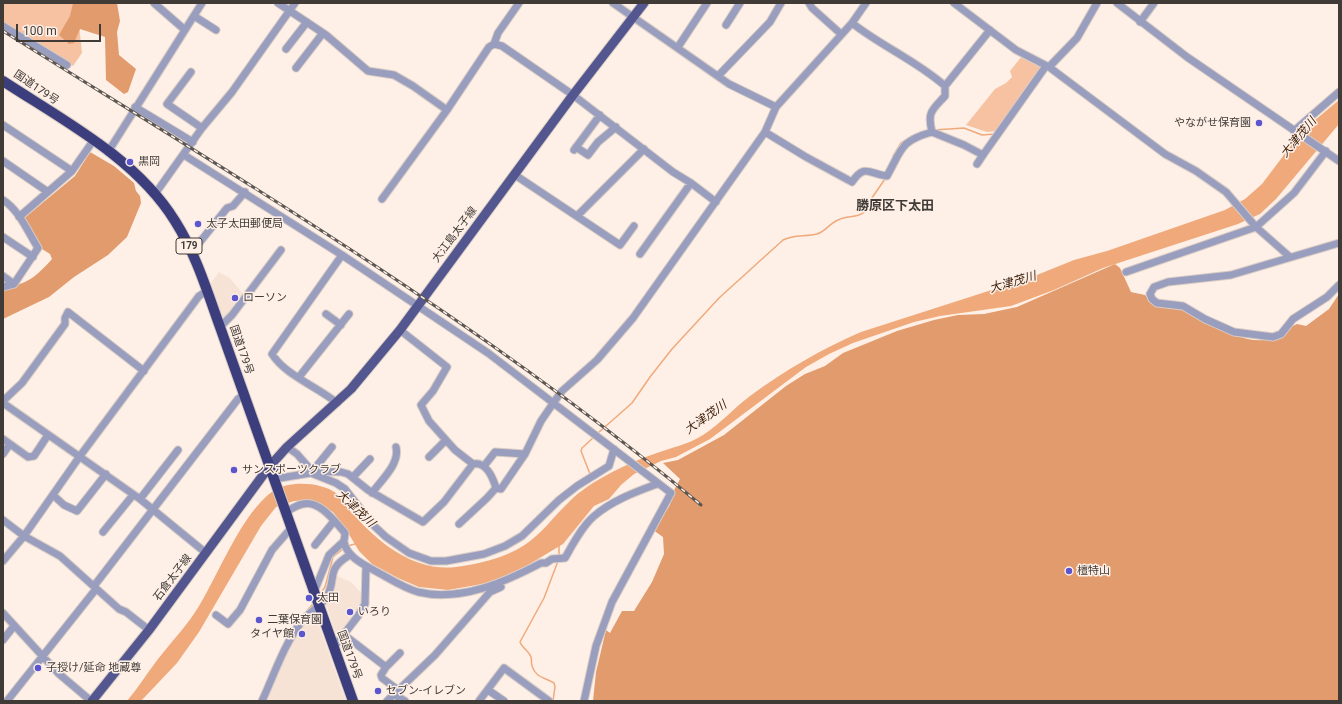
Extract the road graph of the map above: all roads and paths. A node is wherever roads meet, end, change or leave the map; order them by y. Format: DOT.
graph roads {
  1 [pos="154,3"];
  2 [pos="202,3"];
  3 [pos="278,3"];
  4 [pos="295,3"];
  5 [pos="519,3"];
  6 [pos="613,3"];
  7 [pos="644,3"];
  8 [pos="707,3"];
  9 [pos="740,3"];
  10 [pos="780,3"];
  11 [pos="809,3"];
  12 [pos="866,3"];
  13 [pos="954,3"];
  14 [pos="1097,3"];
  15 [pos="1117,3"];
  16 [pos="1154,3"];
  17 [pos="290,9"];
  18 [pos="194,16"];
  19 [pos="633,17"];
  20 [pos="307,22"];
  21 [pos="1140,22"];
  22 [pos="852,23"];
  23 [pos="726,25"];
  24 [pos="3,26"];
  25 [pos="184,30"];
  26 [pos="216,30"];
  27 [pos="990,30"];
  28 [pos="323,33"];
  29 [pos="841,34"];
  30 [pos="494,44"];
  31 [pos="678,47"];
  32 [pos="286,49"];
  33 [pos="67,65"];
  34 [pos="1048,66"];
  35 [pos="296,68"];
  36 [pos="191,72"];
  37 [pos="718,76"];
  38 [pos="3,81"];
  39 [pos="945,86"];
  40 [pos="1339,92"];
  41 [pos="574,95"];
  42 [pos="135,107"];
  43 [pos="776,107"];
  44 [pos="447,110"];
  45 [pos="600,115"];
  46 [pos="3,125"];
  47 [pos="202,128"];
  48 [pos="616,128"];
  49 [pos="932,129"];
  50 [pos="1294,131"];
  51 [pos="765,132"];
  52 [pos="93,141"];
  53 [pos="193,142"];
  54 [pos="644,149"];
  55 [pos="1326,151"];
  56 [pos="108,152"];
  57 [pos="184,155"];
  58 [pos="983,155"];
  59 [pos="3,161"];
  60 [pos="1339,161"];
  61 [pos="977,164"];
  62 [pos="72,171"];
  63 [pos="514,175"];
  64 [pos="692,183"];
  65 [pos="48,192"];
  66 [pos="244,192"];
  67 [pos="155,194"];
  68 [pos="382,199"];
  69 [pos="3,200"];
  70 [pos="716,202"];
  71 [pos="578,216"];
  72 [pos="19,217"];
  73 [pos="634,226"];
  74 [pos="1256,228"];
  75 [pos="3,238"];
  76 [pos="1339,243"];
  77 [pos="280,250"];
  78 [pos="192,252"];
  79 [pos="640,254"];
  80 [pos="342,255"];
  81 [pos="33,257"];
  82 [pos="1290,257"];
  83 [pos="1126,272"];
  84 [pos="3,276"];
  85 [pos="14,284"];
  86 [pos="1339,285"];
  87 [pos="3,287"];
  88 [pos="207,291"];
  89 [pos="418,305"];
  90 [pos="326,314"];
  91 [pos="349,314"];
  92 [pos="341,325"];
  93 [pos="220,327"];
  94 [pos="400,330"];
  95 [pos="144,371"];
  96 [pos="299,377"];
  97 [pos="244,395"];
  98 [pos="3,402"];
  99 [pos="554,402"];
  100 [pos="337,403"];
  101 [pos="48,435"];
  102 [pos="3,439"];
  103 [pos="446,440"];
  104 [pos="10,444"];
  105 [pos="287,447"];
  106 [pos="332,447"];
  107 [pos="396,447"];
  108 [pos="614,449"];
  109 [pos="178,450"];
  110 [pos="3,454"];
  111 [pos="525,454"];
  112 [pos="80,456"];
  113 [pos="429,457"];
  114 [pos="370,459"];
  115 [pos="473,464"];
  116 [pos="484,466"];
  117 [pos="269,467"];
  118 [pos="311,472"];
  119 [pos="106,474"];
  120 [pos="353,477"];
  121 [pos="275,480"];
  122 [pos="657,484"];
  123 [pos="496,488"];
  124 [pos="372,493"];
  125 [pos="52,495"];
  126 [pos="134,495"];
  127 [pos="140,499"];
  128 [pos="154,510"];
  129 [pos="285,510"];
  130 [pos="3,520"];
  131 [pos="334,521"];
  132 [pos="459,524"];
  133 [pos="292,527"];
  134 [pos="104,532"];
  135 [pos="24,536"];
  136 [pos="344,541"];
  137 [pos="315,545"];
  138 [pos="206,553"];
  139 [pos="350,555"];
  140 [pos="3,561"];
  141 [pos="549,561"];
  142 [pos="366,566"];
  143 [pos="95,588"];
  144 [pos="314,592"];
  145 [pos="319,607"];
  146 [pos="3,613"];
  147 [pos="216,615"];
  148 [pos="14,626"];
  149 [pos="149,630"];
  150 [pos="343,634"];
  151 [pos="3,640"];
  152 [pos="334,647"];
  153 [pos="400,653"];
  154 [pos="42,656"];
  155 [pos="386,667"];
  156 [pos="488,690"];
  157 [pos="395,692"];
  158 [pos="11,700"];
  159 [pos="92,701"];
  160 [pos="262,701"];
  161 [pos="353,701"];
  162 [pos="387,701"];
  163 [pos="405,701"];
  164 [pos="479,701"];
  165 [pos="504,701"];
  166 [pos="549,701"];
  167 [pos="584,701"];
  1 -- 25 [label="street"];
  2 -- 18 [label="street"];
  3 -- 17 [label="street"];
  4 -- 17 [label="street"];
  5 -- 30 [label="street"];
  6 -- 19 [label="street"];
  7 -- 19 [label="main road, 大江島太子線"];
  8 -- 31 [label="street"];
  9 -- 23 [label="street"];
  10 -- 37 [label="street"];
  11 -- 29 [label="street"];
  12 -- 22 [label="street"];
  13 -- 27 [label="street"];
  14 -- 34 [label="street"];
  15 -- 21 [label="street"];
  16 -- 21 [label="street"];
  17 -- 20 [label="street"];
  17 -- 47 [label="street"];
  18 -- 25 [label="street"];
  18 -- 26 [label="street"];
  19 -- 31 [label="street"];
  19 -- 41 [label="main road, 大江島太子線"];
  20 -- 28 [label="street"];
  20 -- 32 [label="street"];
  21 -- 50 [label="street"];
  22 -- 29 [label="street"];
  22 -- 39 [label="street"];
  24 -- 33 [label="street"];
  25 -- 42 [label="street"];
  27 -- 34 [label="street"];
  27 -- 39 [label="street"];
  28 -- 35 [label="street"];
  28 -- 44 [label="street"];
  29 -- 43 [label="street"];
  30 -- 41 [label="street"];
  30 -- 44 [label="street"];
  31 -- 37 [label="street"];
  34 -- 58 [label="street"];
  34 -- 74 [label="street"];
  36 -- 47 [label="street"];
  37 -- 43 [label="street"];
  38 -- 52 [label="highway, 国道179号 / 179"];
  39 -- 49 [label="street"];
  40 -- 50 [label="street"];
  41 -- 45 [label="street"];
  41 -- 63 [label="main road, 大江島太子線"];
  42 -- 53 [label="street"];
  42 -- 56 [label="street"];
  43 -- 51 [label="street"];
  44 -- 68 [label="street"];
  45 -- 48 [label="street"];
  45 -- 48 [label="street"];
  46 -- 62 [label="street"];
  47 -- 53 [label="street"];
  48 -- 54 [label="street"];
  49 -- 51 [label="street"];
  49 -- 58 [label="street"];
  50 -- 55 [label="street"];
  51 -- 70 [label="street"];
  52 -- 56 [label="highway, 国道179号 / 179"];
  52 -- 62 [label="street"];
  53 -- 57 [label="street"];
  54 -- 64 [label="street"];
  54 -- 71 [label="street"];
  55 -- 60 [label="street"];
  55 -- 74 [label="street"];
  56 -- 67 [label="highway, 国道179号 / 179"];
  57 -- 66 [label="street"];
  57 -- 67 [label="street"];
  58 -- 61 [label="street"];
  59 -- 65 [label="street"];
  62 -- 65 [label="street"];
  63 -- 71 [label="street"];
  63 -- 89 [label="main road, 大江島太子線"];
  64 -- 70 [label="street"];
  64 -- 79 [label="street"];
  65 -- 72 [label="street"];
  66 -- 78 [label="street"];
  66 -- 80 [label="street"];
  67 -- 78 [label="highway, 国道179号 / 179"];
  69 -- 72 [label="street"];
  70 -- 99 [label="street"];
  71 -- 73 [label="street"];
  72 -- 81 [label="street"];
  74 -- 82 [label="street"];
  74 -- 83 [label="street"];
  75 -- 81 [label="street"];
  76 -- 82 [label="street"];
  77 -- 93 [label="street"];
  78 -- 88 [label="highway, 国道179号 / 179"];
  80 -- 89 [label="street"];
  80 -- 96 [label="street"];
  81 -- 85 [label="street"];
  82 -- 86 [label="street"];
  84 -- 85 [label="street"];
  85 -- 87 [label="street"];
  88 -- 93 [label="highway, 国道179号 / 179"];
  88 -- 95 [label="street"];
  89 -- 94 [label="main road, 大江島太子線"];
  89 -- 99 [label="street"];
  90 -- 92 [label="street"];
  91 -- 92 [label="street"];
  92 -- 96 [label="street"];
  93 -- 97 [label="highway, 国道179号 / 179"];
  94 -- 100 [label="main road, 大江島太子線"];
  94 -- 103 [label="street"];
  95 -- 98 [label="street"];
  95 -- 112 [label="street"];
  96 -- 100 [label="street"];
  97 -- 117 [label="highway, 国道179号 / 179"];
  97 -- 128 [label="street"];
  98 -- 101 [label="street"];
  99 -- 108 [label="street"];
  99 -- 111 [label="street"];
  100 -- 105 [label="main road, 大江島太子線"];
  101 -- 104 [label="street"];
  101 -- 112 [label="street"];
  102 -- 104 [label="street"];
  103 -- 113 [label="street"];
  103 -- 115 [label="street"];
  104 -- 110 [label="street"];
  105 -- 117 [label="main road, 大江島太子線"];
  105 -- 118 [label="street"];
  106 -- 118 [label="street"];
  107 -- 124 [label="street"];
  108 -- 118 [label="street"];
  108 -- 122 [label="street"];
  109 -- 127 [label="street"];
  111 -- 116 [label="street"];
  111 -- 123 [label="street"];
  112 -- 119 [label="street"];
  112 -- 125 [label="street"];
  114 -- 120 [label="street"];
  115 -- 116 [label="street"];
  115 -- 124 [label="street"];
  116 -- 123 [label="street"];
  117 -- 121 [label="highway, 国道179号 / 179"];
  117 -- 138 [label="main road, 石倉太子線"];
  118 -- 120 [label="street"];
  118 -- 121 [label="street"];
  119 -- 125 [label="street"];
  119 -- 126 [label="street"];
  120 -- 124 [label="street"];
  121 -- 129 [label="highway, 国道179号 / 179"];
  122 -- 141 [label="street"];
  122 -- 167 [label="street"];
  123 -- 132 [label="street"];
  125 -- 135 [label="street"];
  126 -- 127 [label="street"];
  126 -- 134 [label="street"];
  127 -- 128 [label="street"];
  128 -- 138 [label="street"];
  128 -- 143 [label="street"];
  129 -- 131 [label="street"];
  129 -- 133 [label="highway, 国道179号 / 179"];
  130 -- 135 [label="street"];
  131 -- 136 [label="street"];
  131 -- 137 [label="street"];
  133 -- 144 [label="highway, 国道179号 / 179"];
  133 -- 147 [label="street"];
  135 -- 140 [label="street"];
  135 -- 143 [label="street"];
  136 -- 139 [label="street"];
  136 -- 144 [label="street"];
  138 -- 149 [label="main road, 石倉太子線"];
  139 -- 142 [label="street"];
  139 -- 145 [label="street"];
  141 -- 142 [label="street"];
  141 -- 157 [label="street"];
  142 -- 150 [label="street"];
  143 -- 149 [label="street"];
  143 -- 154 [label="street"];
  144 -- 145 [label="highway, 国道179号 / 179"];
  145 -- 152 [label="highway, 国道179号 / 179"];
  145 -- 160 [label="street"];
  146 -- 148 [label="street"];
  148 -- 151 [label="street"];
  148 -- 154 [label="street"];
  149 -- 159 [label="main road, 石倉太子線"];
  150 -- 152 [label="street"];
  150 -- 155 [label="street"];
  152 -- 161 [label="highway, 国道179号 / 179"];
  153 -- 155 [label="street"];
  154 -- 158 [label="street"];
  154 -- 159 [label="street"];
  155 -- 157 [label="street"];
  156 -- 164 [label="street"];
  156 -- 165 [label="street"];
  156 -- 166 [label="street"];
  157 -- 162 [label="street"];
  157 -- 163 [label="street"];
}
